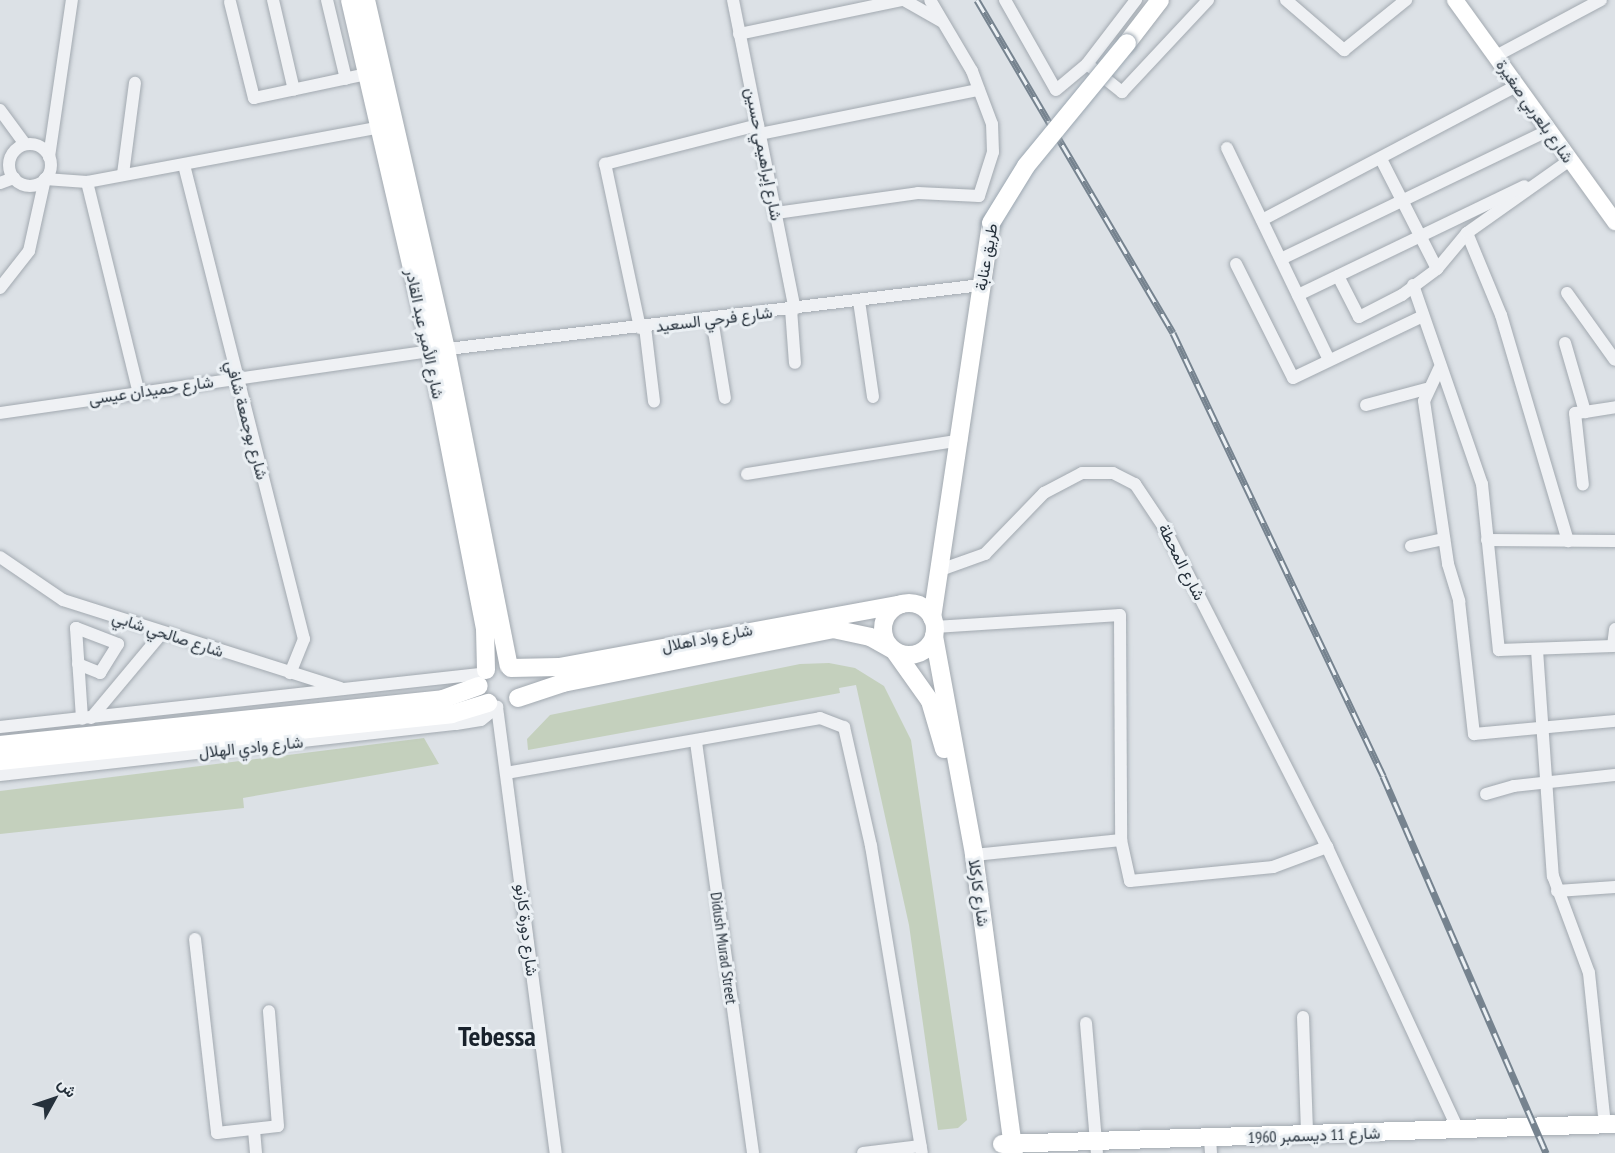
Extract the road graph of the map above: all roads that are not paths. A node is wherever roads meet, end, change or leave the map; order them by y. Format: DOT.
graph roads {
  1 [pos="72,0"];
  2 [pos="273,0"];
  3 [pos="327,0"];
  4 [pos="350,0"];
  5 [pos="366,0"];
  6 [pos="733,0"];
  7 [pos="903,0"];
  8 [pos="930,0"];
  9 [pos="1005,0"];
  10 [pos="1136,0"];
  11 [pos="1160,0"];
  12 [pos="1209,0"];
  13 [pos="1286,0"];
  14 [pos="1406,0"];
  15 [pos="1455,0"];
  16 [pos="1601,0"];
  17 [pos="233,1"];
  18 [pos="944,23"];
  19 [pos="739,34"];
  20 [pos="1496,56"];
  21 [pos="1087,64"];
  22 [pos="367,74"];
  23 [pos="346,79"];
  24 [pos="135,83"];
  25 [pos="1516,86"];
  26 [pos="294,90"];
  27 [pos="979,90"];
  28 [pos="0,110"];
  29 [pos="380,127"];
  30 [pos="759,130"];
  31 [pos="1547,131"];
  32 [pos="25,144"];
  33 [pos="1227,148"];
  34 [pos="49,157"];
  35 [pos="1570,160"];
  36 [pos="1382,161"];
  37 [pos="184,165"];
  38 [pos="1555,171"];
  39 [pos="123,174"];
  40 [pos="14,178"];
  41 [pos="45,179"];
  42 [pos="87,182"];
  43 [pos="0,183"];
  44 [pos="1402,200"];
  45 [pos="776,213"];
  46 [pos="1262,220"];
  47 [pos="1615,222"];
  48 [pos="1467,233"];
  49 [pos="1420,236"];
  50 [pos="1281,259"];
  51 [pos="1236,264"];
  52 [pos="1437,269"];
  53 [pos="1338,276"];
  54 [pos="981,285"];
  55 [pos="1413,285"];
  56 [pos="0,288"];
  57 [pos="1567,293"];
  58 [pos="1298,295"];
  59 [pos="859,301"];
  60 [pos="793,309"];
  61 [pos="1421,316"];
  62 [pos="712,319"];
  63 [pos="642,327"];
  64 [pos="1564,343"];
  65 [pos="439,350"];
  66 [pos="1329,360"];
  67 [pos="1615,360"];
  68 [pos="795,363"];
  69 [pos="1440,369"];
  70 [pos="235,378"];
  71 [pos="1426,389"];
  72 [pos="138,390"];
  73 [pos="873,397"];
  74 [pos="725,398"];
  75 [pos="654,401"];
  76 [pos="1366,405"];
  77 [pos="1615,407"];
  78 [pos="1585,412"];
  79 [pos="0,413"];
  80 [pos="961,440"];
  81 [pos="747,474"];
  82 [pos="1583,485"];
  83 [pos="1444,539"];
  84 [pos="1487,540"];
  85 [pos="1568,541"];
  86 [pos="1615,541"];
  87 [pos="1411,546"];
  88 [pos="0,557"];
  89 [pos="943,569"];
  90 [pos="906,604"];
  91 [pos="934,627"];
  92 [pos="1615,629"];
  93 [pos="162,633"];
  94 [pos="1537,650"];
  95 [pos="895,651"];
  96 [pos="78,664"];
  97 [pos="510,667"];
  98 [pos="290,673"];
  99 [pos="482,677"];
  100 [pos="346,690"];
  101 [pos="518,698"];
  102 [pos="493,705"];
  103 [pos="86,718"];
  104 [pos="1615,721"];
  105 [pos="0,727"];
  106 [pos="1542,729"];
  107 [pos="696,742"];
  108 [pos="0,745"];
  109 [pos="0,761"];
  110 [pos="506,773"];
  111 [pos="0,775"];
  112 [pos="1615,775"];
  113 [pos="1545,785"];
  114 [pos="1486,794"];
  115 [pos="1121,840"];
  116 [pos="1327,847"];
  117 [pos="974,855"];
  118 [pos="1615,887"];
  119 [pos="1557,891"];
  120 [pos="195,939"];
  121 [pos="269,1011"];
  122 [pos="1303,1017"];
  123 [pos="1086,1023"];
  124 [pos="1610,1124"];
  125 [pos="254,1130"];
  126 [pos="1459,1131"];
  127 [pos="1307,1134"];
  128 [pos="1211,1146"];
  129 [pos="1096,1147"];
  130 [pos="1008,1149"];
  131 [pos="921,1150"];
  132 [pos="256,1153"];
  133 [pos="556,1153"];
  134 [pos="753,1153"];
  135 [pos="863,1153"];
  1 -- 34 [label="street"];
  2 -- 26 [label="street"];
  3 -- 23 [label="street"];
  4 -- 22 [label="main road, شارع الأمير عبد القادر"];
  5 -- 65 [label="main road, شارع الأمير عبد القادر"];
  6 -- 19 [label="street, شارع إبراهيمي حسين"];
  7 -- 18 [label="street"];
  7 -- 19 [label="street"];
  8 -- 18 [label="street"];
  9 -- 21 [label="street"];
  10 -- 21 [label="street"];
  11 -- 54 [label="main road, طريق عنابة, bridge"];
  12 -- 21 [label="street"];
  13 -- 14 [label="street"];
  15 -- 20 [label="main road, شارع بلعربي صغيرة"];
  16 -- 20 [label="street"];
  17 -- 26 [label="street"];
  18 -- 27 [label="street"];
  19 -- 30 [label="street, شارع إبراهيمي حسين"];
  20 -- 25 [label="main road, شارع بلعربي صغيرة"];
  22 -- 23 [label="street"];
  22 -- 29 [label="main road, شارع الأمير عبد القادر"];
  23 -- 26 [label="street"];
  24 -- 39 [label="street"];
  25 -- 31 [label="main road, شارع بلعربي صغيرة"];
  25 -- 36 [label="street"];
  27 -- 30 [label="street"];
  27 -- 45 [label="street"];
  28 -- 32 [label="street"];
  29 -- 37 [label="street"];
  29 -- 65 [label="main road, شارع الأمير عبد القادر"];
  30 -- 45 [label="street, شارع إبراهيمي حسين"];
  30 -- 63 [label="street"];
  31 -- 35 [label="main road, شارع بلعربي صغيرة"];
  31 -- 44 [label="street"];
  32 -- 34 [label="street"];
  32 -- 40 [label="street"];
  33 -- 46 [label="street"];
  34 -- 41 [label="street"];
  35 -- 38 [label="street"];
  35 -- 47 [label="main road, شارع بلعربي صغيرة"];
  36 -- 44 [label="street"];
  36 -- 46 [label="street"];
  37 -- 39 [label="street"];
  37 -- 70 [label="street, شارع بوجمعة شافي"];
  38 -- 48 [label="street"];
  38 -- 49 [label="street"];
  39 -- 42 [label="street"];
  40 -- 41 [label="street"];
  40 -- 43 [label="street"];
  41 -- 42 [label="street"];
  41 -- 56 [label="street"];
  42 -- 72 [label="street"];
  44 -- 49 [label="street"];
  44 -- 50 [label="street"];
  45 -- 60 [label="street, شارع إبراهيمي حسين"];
  46 -- 50 [label="street"];
  48 -- 52 [label="street"];
  48 -- 85 [label="street"];
  49 -- 52 [label="street"];
  49 -- 53 [label="street"];
  50 -- 58 [label="street"];
  51 -- 66 [label="street"];
  52 -- 55 [label="street"];
  53 -- 55 [label="street"];
  53 -- 58 [label="street"];
  54 -- 59 [label="street, شارع فرحي السعيد"];
  54 -- 80 [label="main road, طريق عنابة"];
  55 -- 61 [label="street"];
  57 -- 67 [label="street"];
  58 -- 66 [label="street"];
  59 -- 60 [label="street, شارع فرحي السعيد"];
  59 -- 73 [label="street"];
  60 -- 62 [label="street, شارع فرحي السعيد"];
  60 -- 68 [label="street, شارع إبراهيمي حسين"];
  61 -- 66 [label="street"];
  61 -- 69 [label="street"];
  62 -- 63 [label="street, شارع فرحي السعيد"];
  62 -- 74 [label="street"];
  63 -- 65 [label="street, شارع فرحي السعيد"];
  63 -- 75 [label="street"];
  64 -- 78 [label="street"];
  65 -- 70 [label="street, شارع حميدان عيسى"];
  65 -- 97 [label="main road, شارع الأمير عبد القادر"];
  65 -- 99 [label="main road, شارع الأمير عبد القادر"];
  69 -- 71 [label="street"];
  69 -- 84 [label="street"];
  70 -- 72 [label="street, شارع حميدان عيسى"];
  70 -- 98 [label="street, شارع بوجمعة شافي"];
  71 -- 76 [label="street"];
  71 -- 83 [label="street"];
  72 -- 79 [label="street, شارع حميدان عيسى"];
  77 -- 78 [label="street"];
  78 -- 82 [label="street"];
  80 -- 81 [label="street"];
  80 -- 89 [label="main road, طريق عنابة"];
  83 -- 87 [label="street"];
  83 -- 106 [label="street"];
  84 -- 85 [label="street"];
  84 -- 94 [label="street"];
  85 -- 86 [label="street"];
  88 -- 93 [label="street, شارع صالحي شابي"];
  89 -- 90 [label="main road"];
  89 -- 91 [label="main road, طريق عنابة"];
  89 -- 116 [label="street, شارع المحطة"];
  90 -- 91 [label="main road"];
  90 -- 95 [label="main road"];
  90 -- 97 [label="main road, شارع واد اهلال"];
  91 -- 95 [label="main road"];
  91 -- 115 [label="street"];
  91 -- 117 [label="main road, شارع كاركلا"];
  92 -- 94 [label="street"];
  93 -- 98 [label="street, شارع صالحي شابي"];
  93 -- 103 [label="street"];
  94 -- 106 [label="street"];
  95 -- 101 [label="main road, شارع واد اهلال"];
  95 -- 130 [label="main road, شارع كاركلا"];
  96 -- 103 [label="street"];
  97 -- 99 [label="main road, شارع واد اهلال"];
  97 -- 101 [label="main road, شارع الأمير عبد القادر"];
  98 -- 100 [label="street, شارع صالحي شابي"];
  99 -- 100 [label="street"];
  99 -- 102 [label="main road"];
  99 -- 108 [label="main road, شارع وادي الهلال"];
  100 -- 103 [label="street"];
  101 -- 102 [label="main road, شارع واد اهلال"];
  102 -- 109 [label="main road, شارع وادي الهلال"];
  102 -- 110 [label="street, شارع دورة كارنو"];
  102 -- 111 [label="street, شارع وادي الهلال"];
  103 -- 105 [label="street"];
  104 -- 106 [label="street"];
  106 -- 113 [label="street"];
  107 -- 110 [label="street"];
  107 -- 131 [label="street"];
  107 -- 134 [label="street, Didush Murad Street"];
  110 -- 133 [label="street, شارع دورة كارنو"];
  112 -- 113 [label="street"];
  113 -- 114 [label="street"];
  113 -- 119 [label="street"];
  115 -- 116 [label="street"];
  115 -- 117 [label="street"];
  116 -- 126 [label="street, شارع المحطة"];
  117 -- 130 [label="main road, شارع كاركلا"];
  118 -- 119 [label="street"];
  119 -- 124 [label="street"];
  120 -- 125 [label="street"];
  121 -- 125 [label="street"];
  122 -- 127 [label="street"];
  123 -- 129 [label="street"];
  124 -- 126 [label="main road, شارع 11 ديسمبر 1960"];
  125 -- 132 [label="street"];
  126 -- 127 [label="main road, شارع 11 ديسمبر 1960"];
  127 -- 128 [label="main road, شارع 11 ديسمبر 1960"];
  128 -- 129 [label="main road, شارع 11 ديسمبر 1960"];
  129 -- 130 [label="main road, شارع 11 ديسمبر 1960"];
  131 -- 135 [label="street"];
}
